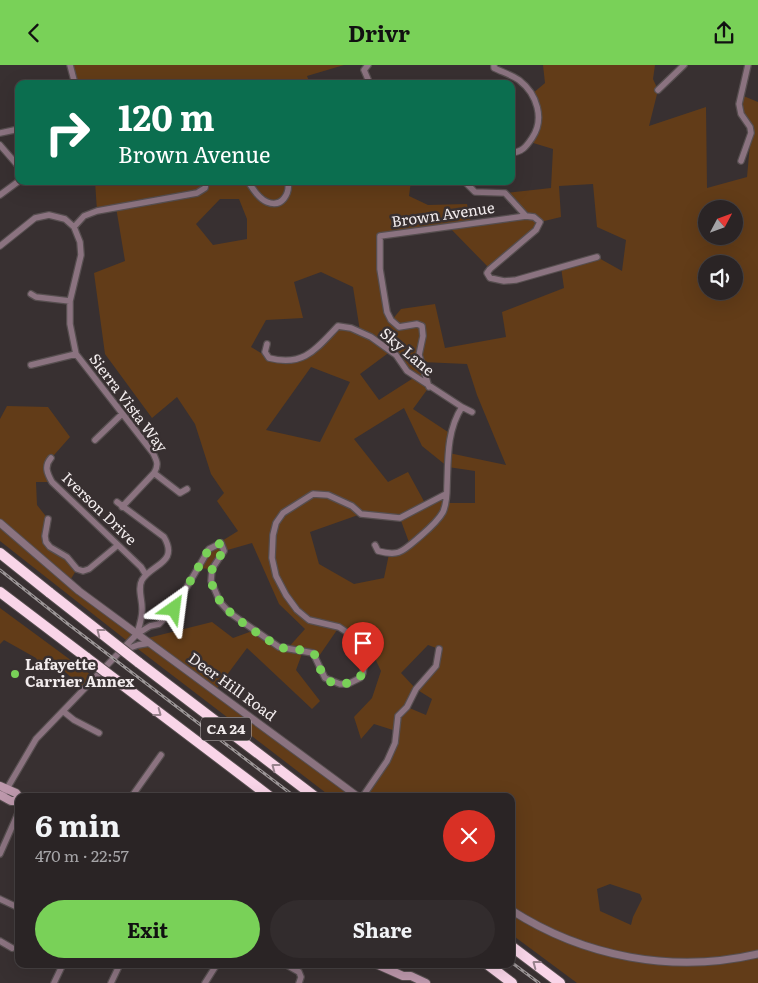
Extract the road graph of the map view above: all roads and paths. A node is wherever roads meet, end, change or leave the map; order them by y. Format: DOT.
graph roads {
  1 [pos="70,65"];
  2 [pos="368,65"];
  3 [pos="494,65"];
  4 [pos="684,65"];
  5 [pos="748,65"];
  6 [pos="74,80"];
  7 [pos="368,80"];
  8 [pos="658,90"];
  9 [pos="15,130"];
  10 [pos="0,133"];
  11 [pos="0,145"];
  12 [pos="515,152"];
  13 [pos="741,161"];
  14 [pos="15,162"];
  15 [pos="15,184"];
  16 [pos="205,185"];
  17 [pos="251,185"];
  18 [pos="288,185"];
  19 [pos="468,185"];
  20 [pos="0,195"];
  21 [pos="526,216"];
  22 [pos="74,227"];
  23 [pos="0,246"];
  24 [pos="597,257"];
  25 [pos="31,294"];
  26 [pos="70,301"];
  27 [pos="267,345"];
  28 [pos="76,354"];
  29 [pos="31,365"];
  30 [pos="429,387"];
  31 [pos="462,407"];
  32 [pos="472,412"];
  33 [pos="122,415"];
  34 [pos="95,440"];
  35 [pos="51,458"];
  36 [pos="154,473"];
  37 [pos="187,489"];
  38 [pos="446,494"];
  39 [pos="117,503"];
  40 [pos="122,507"];
  41 [pos="48,519"];
  42 [pos="0,523"];
  43 [pos="118,545"];
  44 [pos="375,545"];
  45 [pos="0,548"];
  46 [pos="0,553"];
  47 [pos="146,575"];
  48 [pos="35,581"];
  49 [pos="0,592"];
  50 [pos="0,599"];
  51 [pos="137,634"];
  52 [pos="57,637"];
  53 [pos="150,643"];
  54 [pos="439,649"];
  55 [pos="122,651"];
  56 [pos="64,712"];
  57 [pos="98,733"];
  58 [pos="161,755"];
  59 [pos="2,791"];
  60 [pos="134,793"];
  61 [pos="265,793"];
  62 [pos="310,793"];
  63 [pos="353,793"];
  64 [pos="365,793"];
  65 [pos="15,796"];
  66 [pos="15,801"];
  67 [pos="15,820"];
  68 [pos="0,836"];
  69 [pos="7,839"];
  70 [pos="0,854"];
  71 [pos="0,899"];
  72 [pos="15,905"];
  73 [pos="515,912"];
  74 [pos="0,941"];
  75 [pos="12,948"];
  76 [pos="515,949"];
  77 [pos="758,954"];
  78 [pos="61,968"];
  79 [pos="118,968"];
  80 [pos="214,968"];
  81 [pos="292,968"];
  82 [pos="385,968"];
  83 [pos="492,968"];
  84 [pos="403,976"];
  85 [pos="54,983"];
  86 [pos="111,983"];
  87 [pos="205,983"];
  88 [pos="299,983"];
  89 [pos="410,983"];
  90 [pos="426,983"];
  91 [pos="512,983"];
  92 [pos="560,983"];
  1 -- 6 [label="street"];
  2 -- 7 [label="street"];
  3 -- 12 [label="street"];
  4 -- 8 [label="street"];
  5 -- 13 [label="street"];
  9 -- 10 [label="street"];
  11 -- 14 [label="street"];
  15 -- 20 [label="street"];
  16 -- 22 [label="street"];
  17 -- 18 [label="street"];
  19 -- 21 [label="street, Brown Avenue"];
  21 -- 24 [label="street"];
  21 -- 30 [label="street, Brown Avenue"];
  22 -- 23 [label="street"];
  22 -- 26 [label="street, Sierra Vista Way"];
  25 -- 26 [label="street"];
  26 -- 28 [label="street, Sierra Vista Way"];
  27 -- 30 [label="street, Sky Lane"];
  28 -- 29 [label="street"];
  28 -- 33 [label="street, Sierra Vista Way"];
  30 -- 31 [label="street, Sky Lane"];
  31 -- 32 [label="street, Sky Lane"];
  31 -- 38 [label="street"];
  33 -- 34 [label="street"];
  33 -- 36 [label="street, Sierra Vista Way"];
  35 -- 43 [label="street, Iverson Drive"];
  36 -- 37 [label="street"];
  36 -- 40 [label="street"];
  38 -- 44 [label="street"];
  38 -- 51 [label="street"];
  39 -- 40 [label="street"];
  40 -- 47 [label="street"];
  41 -- 43 [label="street"];
  42 -- 51 [label="street, Deer Hill Road"];
  43 -- 47 [label="street, Iverson Drive"];
  45 -- 48 [label="highway"];
  46 -- 48 [label="highway, CA 24"];
  47 -- 51 [label="street"];
  62 -- 48 [label="highway, CA 24, one-way, bridge"];
  49 -- 52 [label="highway, CA 24"];
  50 -- 52 [label="highway"];
  51 -- 53 [label="street, Deer Hill Road"];
  51 -- 55 [label="street"];
  52 -- 61 [label="highway, CA 24, one-way, bridge"];
  53 -- 55 [label="street"];
  53 -- 63 [label="street, Deer Hill Road"];
  54 -- 64 [label="street"];
  55 -- 56 [label="street"];
  56 -- 57 [label="street"];
  56 -- 59 [label="street"];
  58 -- 60 [label="street"];
  59 -- 65 [label="main road"];
  59 -- 66 [label="main road"];
  67 -- 69 [label="street"];
  68 -- 69 [label="street"];
  69 -- 70 [label="street"];
  71 -- 72 [label="street"];
  73 -- 77 [label="street"];
  74 -- 75 [label="street"];
  92 -- 76 [label="highway, one-way"];
  78 -- 85 [label="street"];
  79 -- 86 [label="street"];
  80 -- 87 [label="street"];
  81 -- 88 [label="street"];
  82 -- 84 [label="main road"];
  83 -- 91 [label="highway"];
  84 -- 89 [label="main road"];
  84 -- 90 [label="main road"];
}
